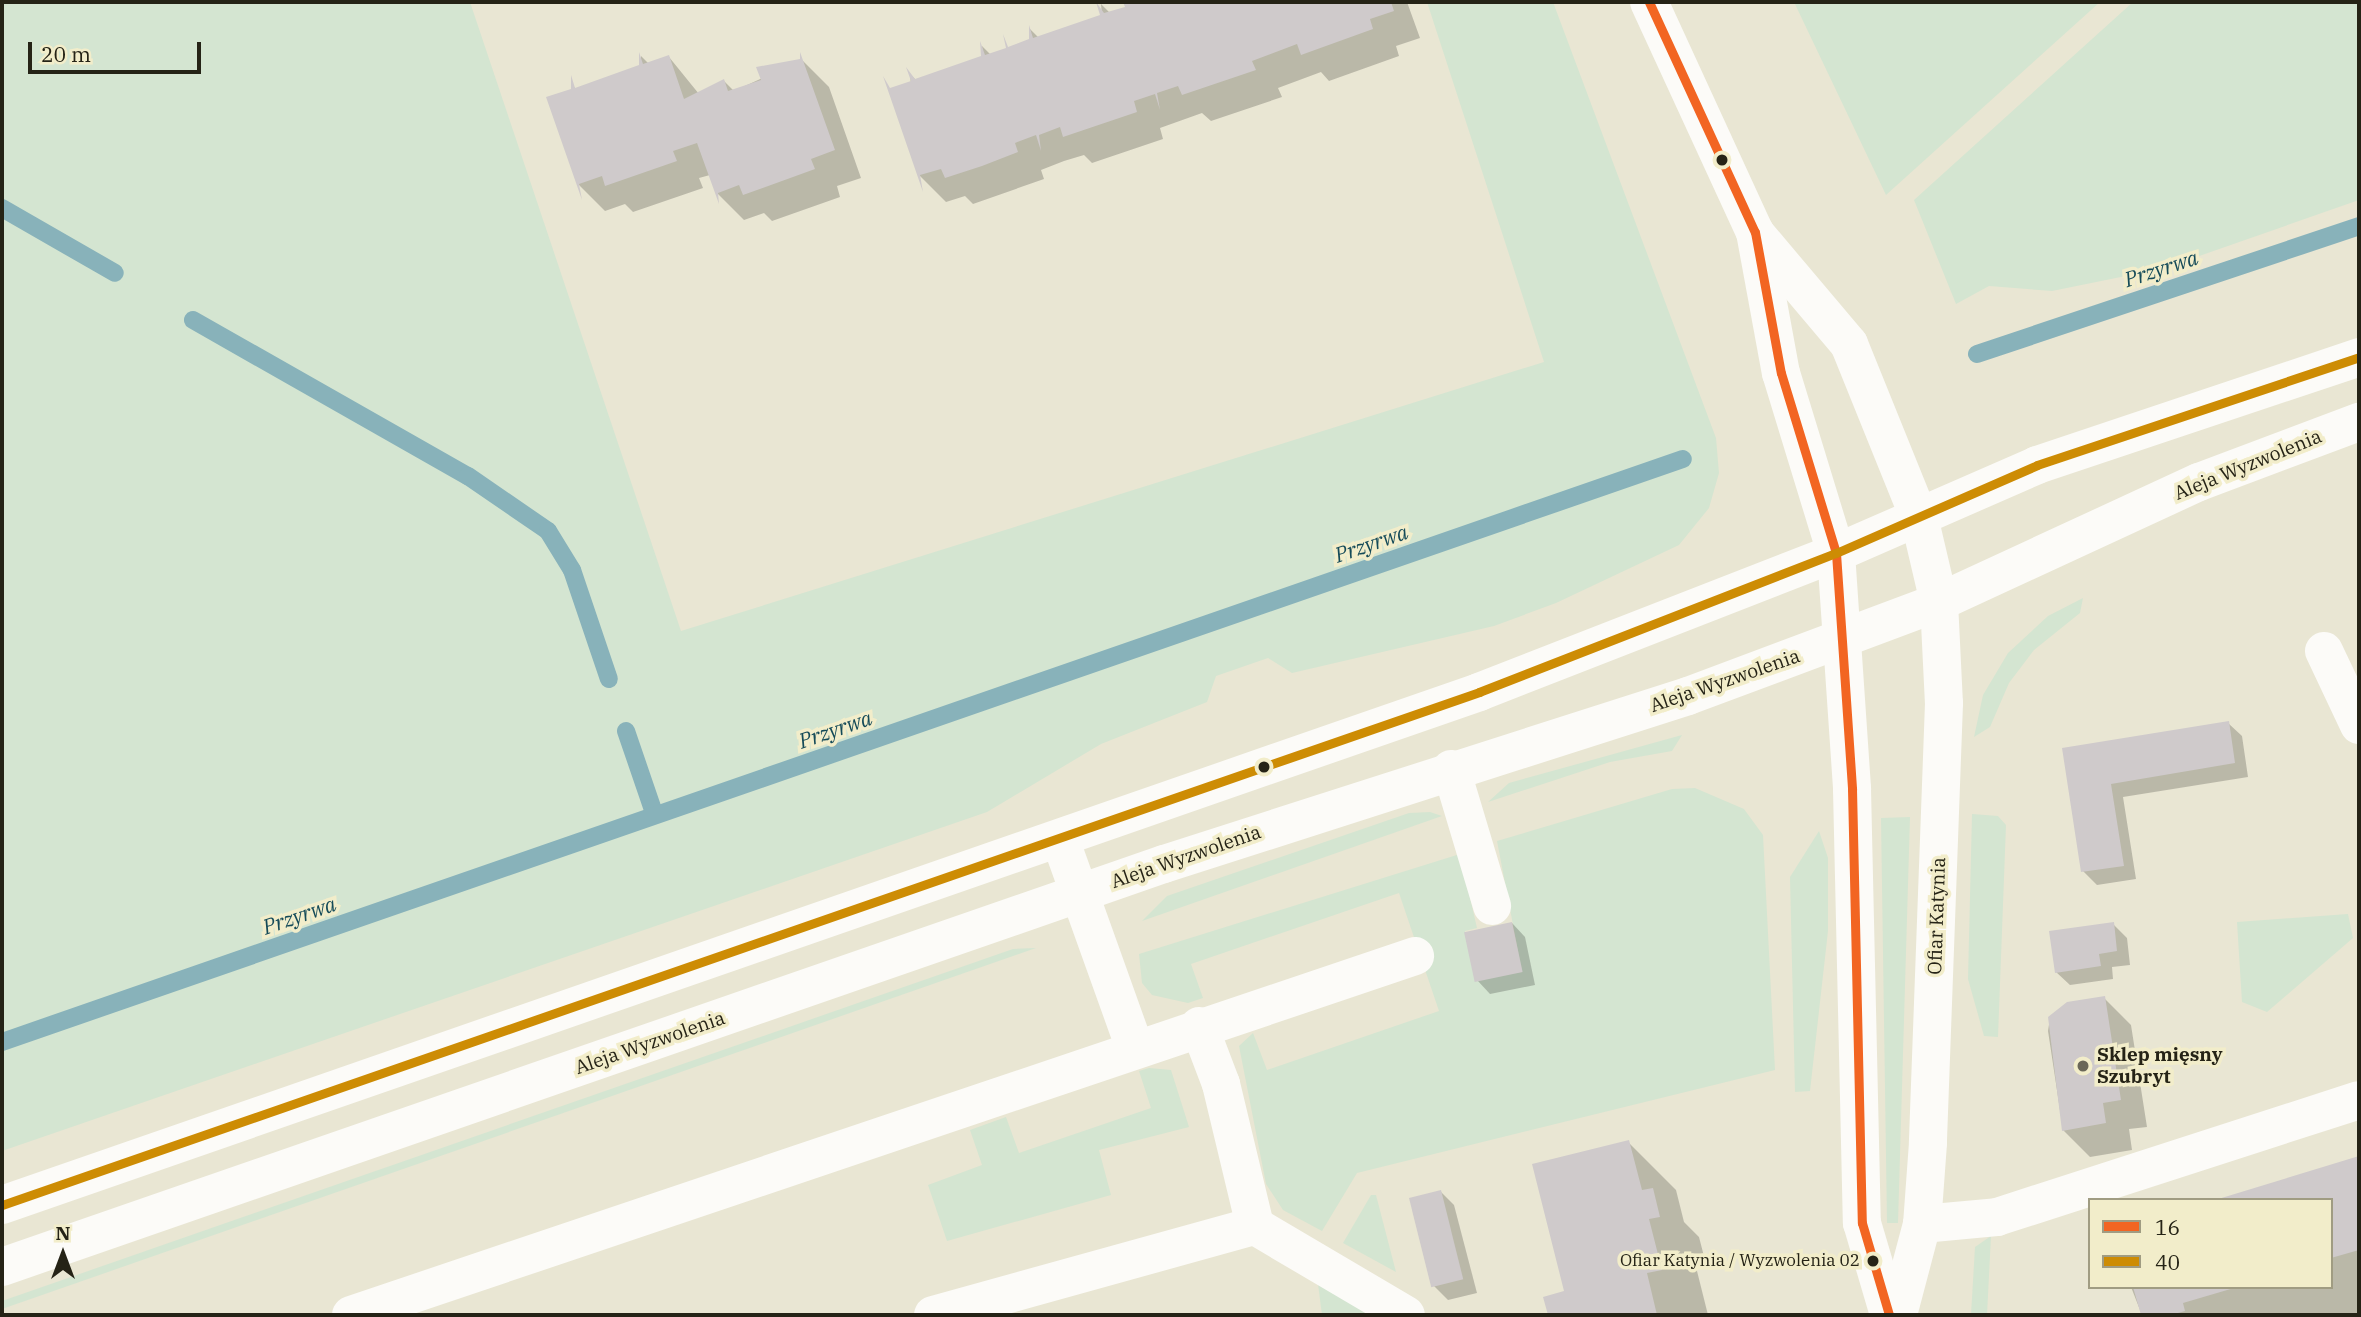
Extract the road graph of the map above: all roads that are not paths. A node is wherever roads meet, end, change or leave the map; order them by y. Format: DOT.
graph roads {
  1 [pos="1649,2"];
  2 [pos="1755,232"];
  3 [pos="2359,357"];
  4 [pos="2359,422"];
  5 [pos="1919,517"];
  6 [pos="1836,553"];
  7 [pos="1939,602"];
  8 [pos="1843,639"];
  9 [pos="2324,651"];
  10 [pos="2359,725"];
  11 [pos="1451,769"];
  12 [pos="1060,839"];
  13 [pos="1080,894"];
  14 [pos="1492,906"];
  15 [pos="1415,956"];
  16 [pos="1199,1026"];
  17 [pos="1135,1048"];
  18 [pos="2359,1100"];
  19 [pos="2,1205"];
  20 [pos="1922,1224"];
  21 [pos="1255,1226"];
  22 [pos="2,1266"];
  23 [pos="351,1315"];
  24 [pos="933,1315"];
  25 [pos="1406,1315"];
  26 [pos="1889,1315"];
  27 [pos="1898,1315"];
  1 -- 2 [label="main road"];
  2 -- 5 [label="main road, Ofiar Katynia"];
  2 -- 6 [label="main road"];
  3 -- 5 [label="main road"];
  4 -- 7 [label="main road, Aleja Wyzwolenia"];
  5 -- 6 [label="main road"];
  5 -- 7 [label="main road, Ofiar Katynia"];
  6 -- 8 [label="main road"];
  6 -- 12 [label="main road"];
  7 -- 8 [label="main road, Aleja Wyzwolenia"];
  7 -- 20 [label="main road, Ofiar Katynia"];
  8 -- 11 [label="main road, Aleja Wyzwolenia"];
  8 -- 26 [label="main road"];
  9 -- 10 [label="main road"];
  11 -- 13 [label="main road, Aleja Wyzwolenia"];
  11 -- 14 [label="main road"];
  12 -- 13 [label="main road"];
  12 -- 19 [label="main road"];
  13 -- 17 [label="main road"];
  13 -- 22 [label="main road, Aleja Wyzwolenia"];
  15 -- 16 [label="main road"];
  16 -- 17 [label="main road"];
  16 -- 21 [label="main road"];
  17 -- 23 [label="main road"];
  18 -- 20 [label="main road"];
  20 -- 27 [label="main road, Ofiar Katynia"];
  21 -- 24 [label="main road"];
  21 -- 25 [label="main road"];
}
